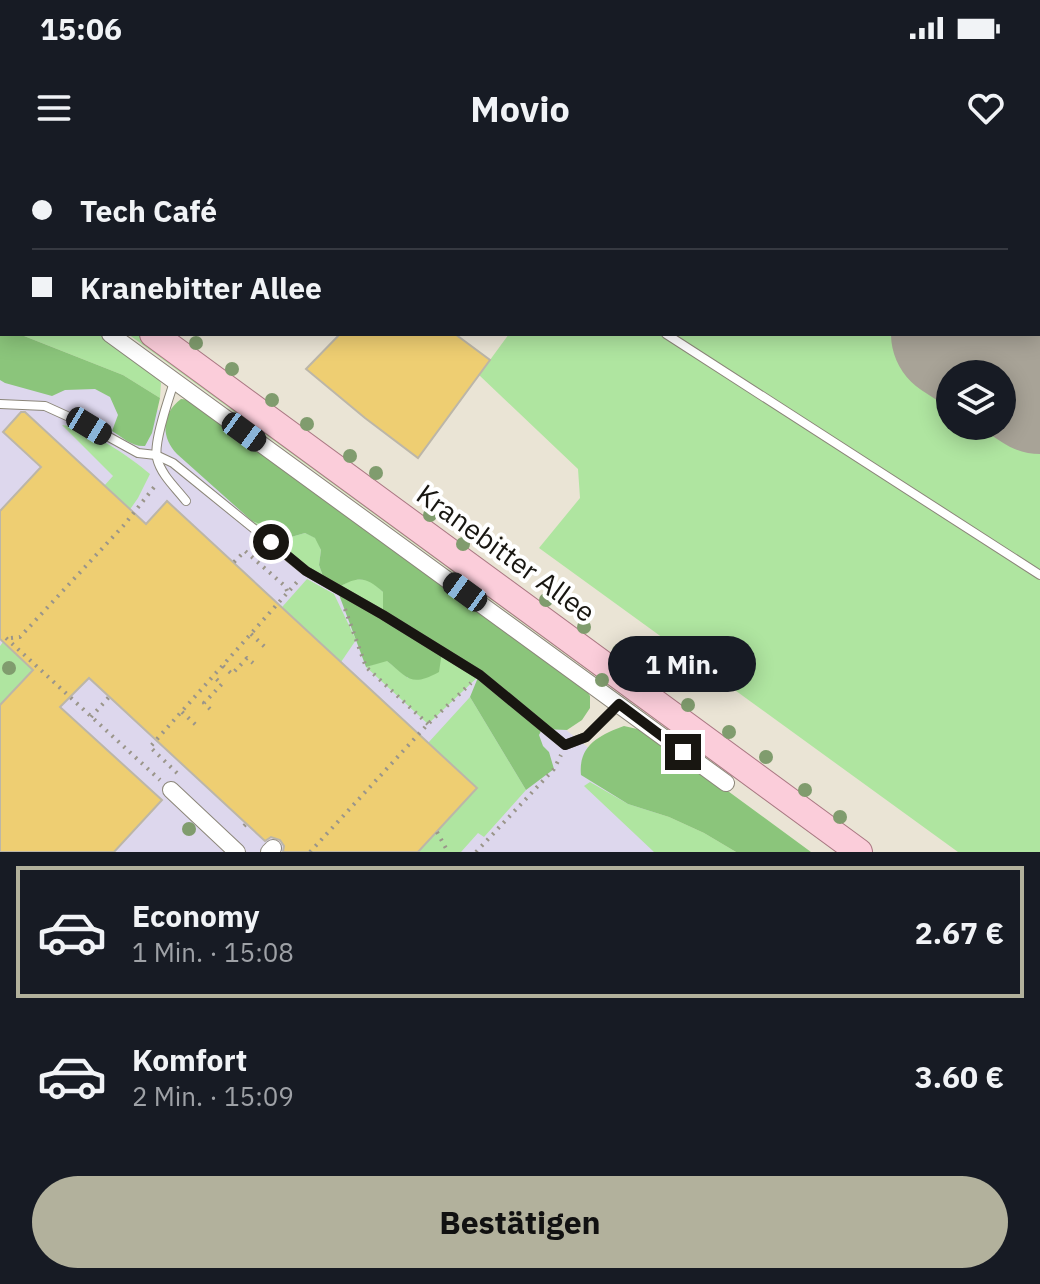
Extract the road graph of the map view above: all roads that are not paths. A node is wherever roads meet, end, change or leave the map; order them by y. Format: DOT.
graph roads {
  1 [pos="113,336"];
  2 [pos="156,336"];
  3 [pos="669,336"];
  4 [pos="174,381"];
  5 [pos="0,404"];
  6 [pos="156,455"];
  7 [pos="186,501"];
  8 [pos="1040,575"];
  9 [pos="619,704"];
  10 [pos="726,783"];
  11 [pos="171,790"];
  12 [pos="237,852"];
  13 [pos="859,852"];
  1 -- 4 [label="street, Kranebitter Allee"];
  2 -- 13 [label="main road, Kranebitter Allee"];
  3 -- 8 [label="lane"];
  4 -- 6 [label="lane"];
  4 -- 9 [label="street, Kranebitter Allee"];
  5 -- 6 [label="lane"];
  6 -- 7 [label="lane"];
  6 -- 9 [label="lane"];
  9 -- 10 [label="street, Kranebitter Allee"];
  11 -- 12 [label="street"];
}
